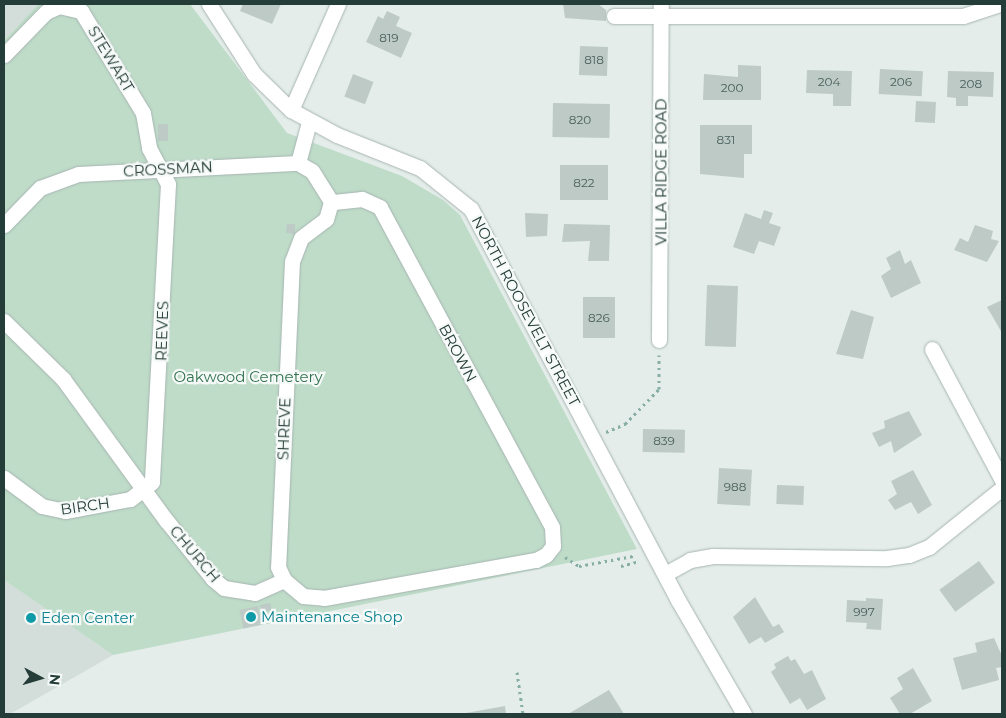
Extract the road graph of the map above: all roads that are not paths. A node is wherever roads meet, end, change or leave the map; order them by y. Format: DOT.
graph roads {
  1 [pos="209,4"];
  2 [pos="338,4"];
  3 [pos="1001,4"];
  4 [pos="661,8"];
  5 [pos="614,16"];
  6 [pos="4,56"];
  7 [pos="291,110"];
  8 [pos="309,122"];
  9 [pos="298,163"];
  10 [pos="163,169"];
  11 [pos="331,202"];
  12 [pos="4,225"];
  13 [pos="4,321"];
  14 [pos="659,340"];
  15 [pos="932,349"];
  16 [pos="4,478"];
  17 [pos="1002,480"];
  18 [pos="1002,488"];
  19 [pos="145,491"];
  20 [pos="665,574"];
  21 [pos="284,580"];
  22 [pos="744,714"];
  1 -- 7 [label="street, NORTH ROOSEVELT STREET"];
  2 -- 7 [label="street"];
  3 -- 4 [label="street"];
  4 -- 5 [label="street"];
  4 -- 14 [label="street, VILLA RIDGE ROAD"];
  6 -- 10 [label="street, STEWART"];
  7 -- 8 [label="street, NORTH ROOSEVELT STREET"];
  8 -- 9 [label="street"];
  8 -- 20 [label="street, NORTH ROOSEVELT STREET"];
  9 -- 10 [label="street, CROSSMAN"];
  9 -- 11 [label="street"];
  10 -- 12 [label="street, CROSSMAN"];
  10 -- 19 [label="street, REEVES"];
  11 -- 21 [label="street, SHREVE"];
  11 -- 21 [label="street, BROWN"];
  13 -- 19 [label="street, CHURCH"];
  15 -- 17 [label="street"];
  16 -- 19 [label="street, BIRCH"];
  18 -- 20 [label="street"];
  19 -- 21 [label="street, CHURCH"];
  20 -- 22 [label="street, NORTH ROOSEVELT STREET"];
}
